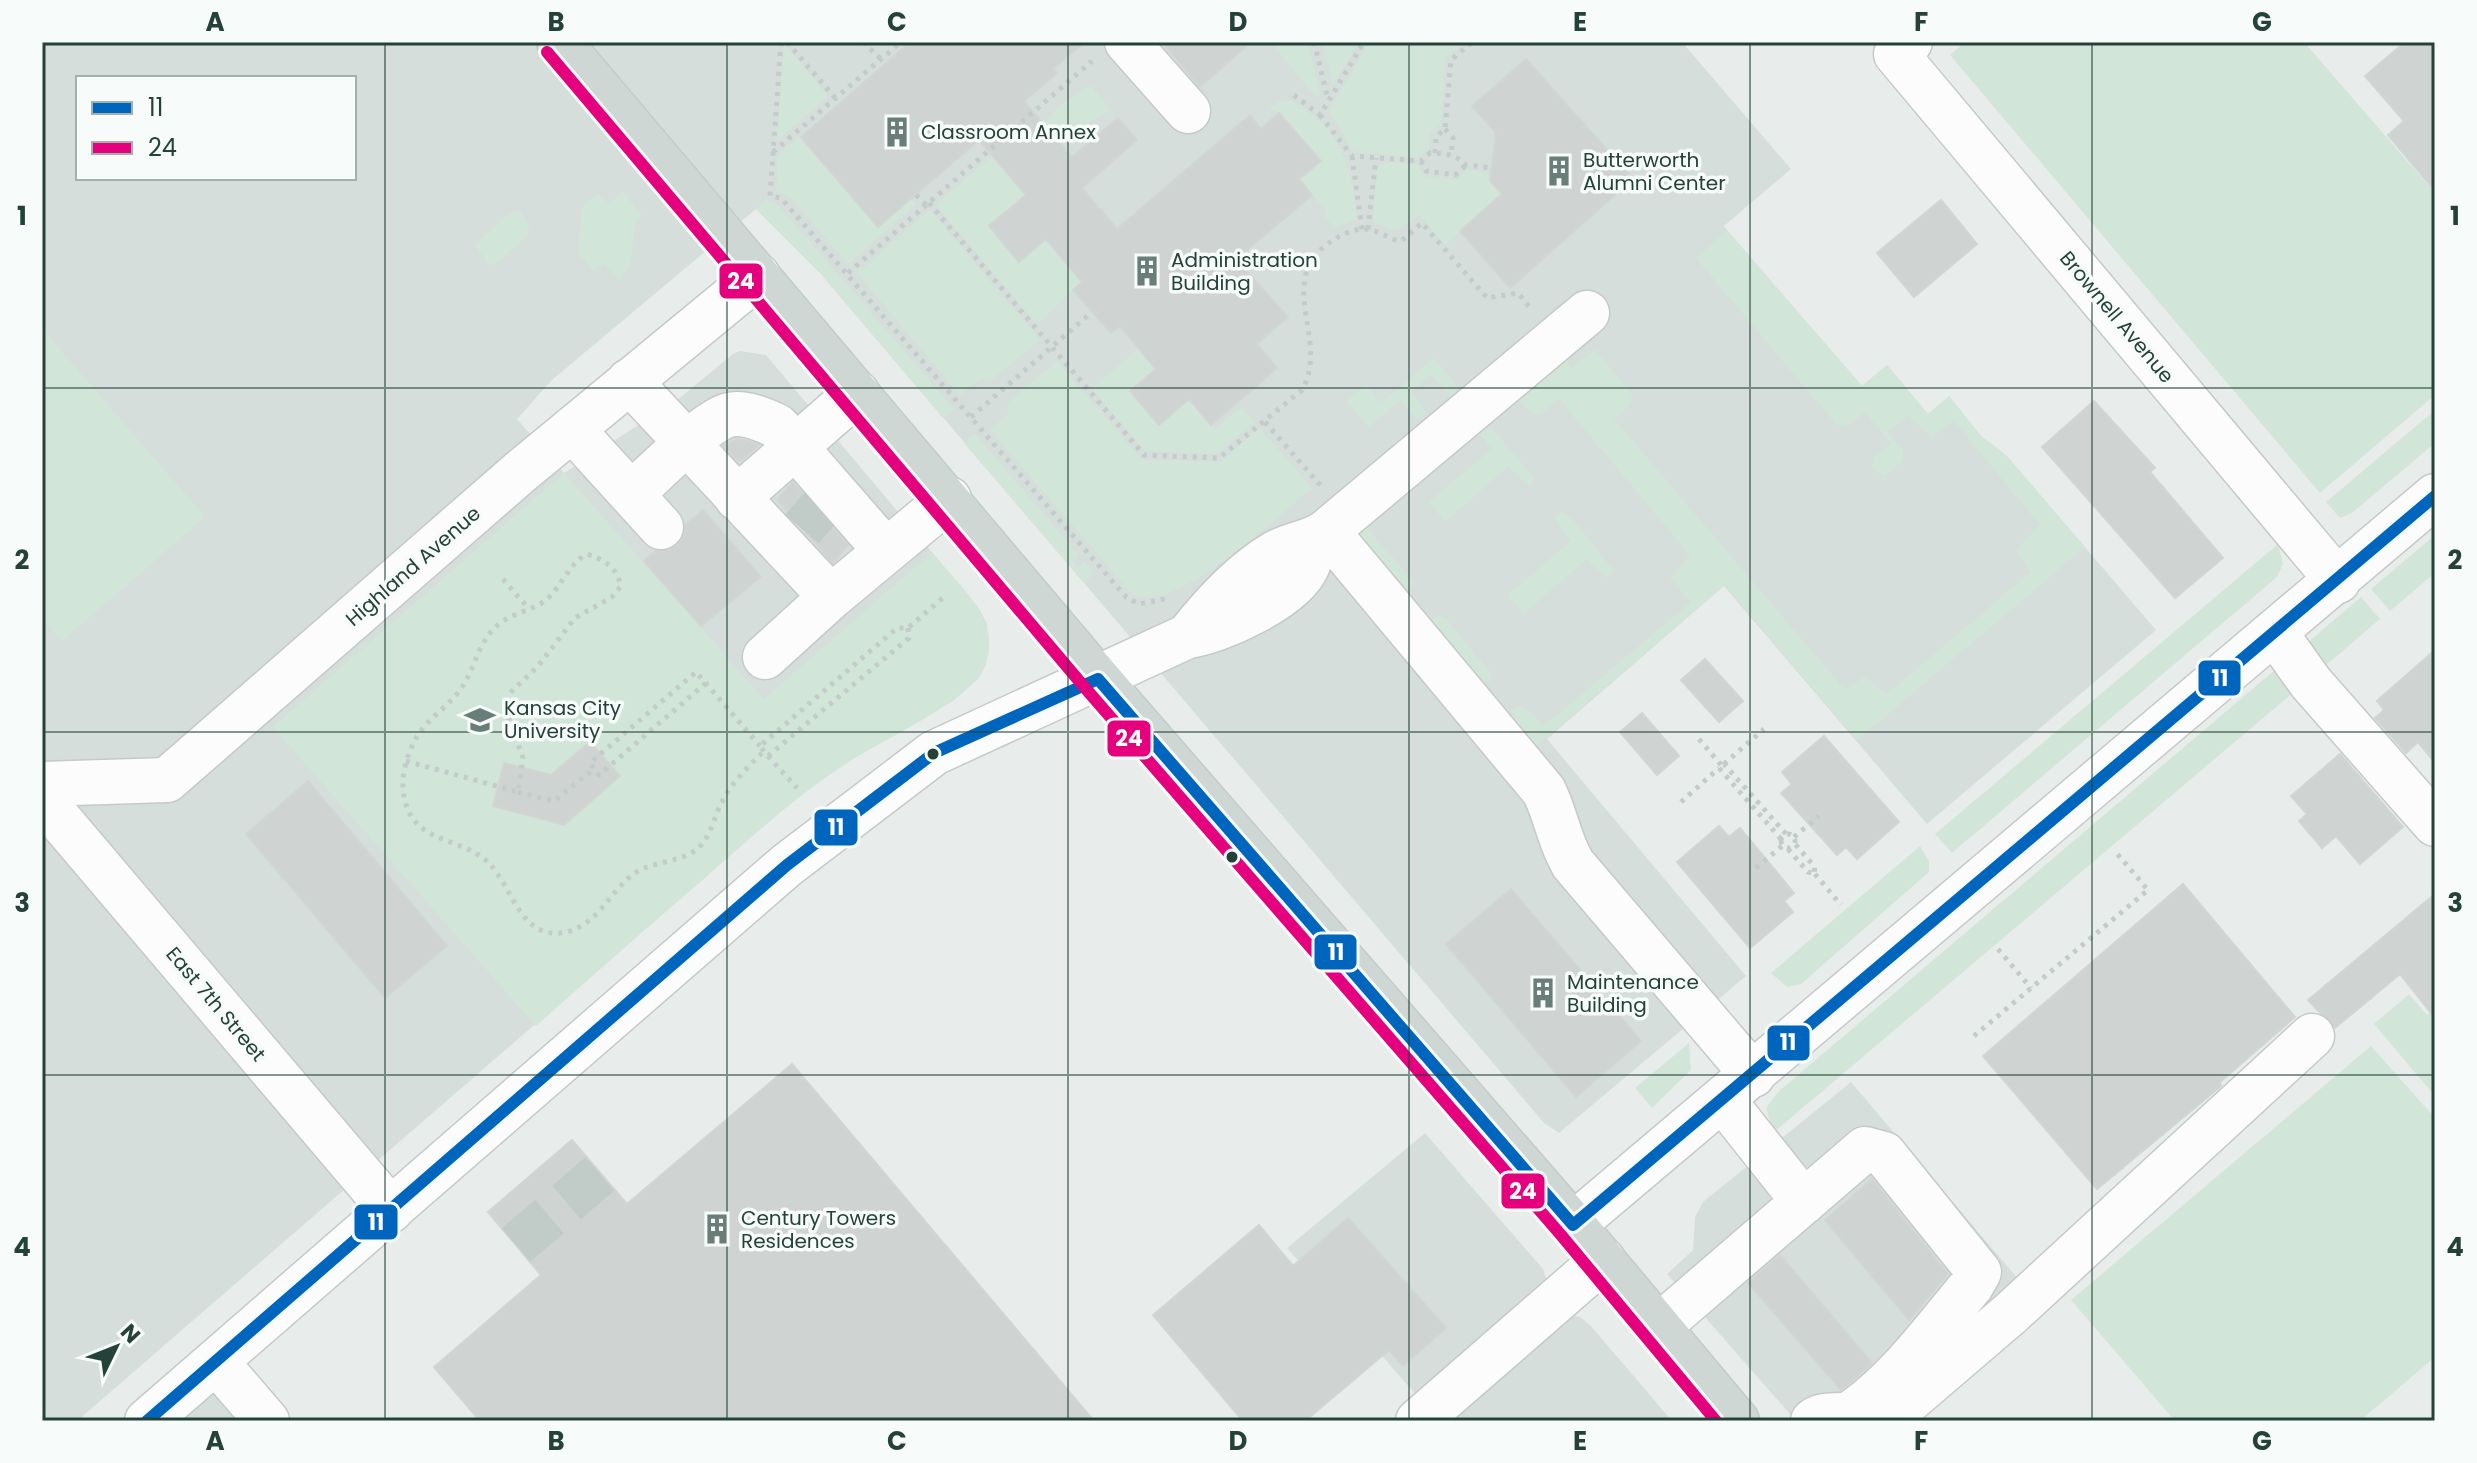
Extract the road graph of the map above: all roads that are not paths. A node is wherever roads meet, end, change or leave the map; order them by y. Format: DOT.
graph roads {
  1 [pos="559,42"];
  2 [pos="1903,48"];
  3 [pos="1110,51"];
  4 [pos="1188,111"];
  5 [pos="758,276"];
  6 [pos="1587,313"];
  7 [pos="629,381"];
  8 [pos="857,393"];
  9 [pos="572,429"];
  10 [pos="687,445"];
  11 [pos="795,447"];
  12 [pos="631,494"];
  13 [pos="2435,496"];
  14 [pos="737,498"];
  15 [pos="949,499"];
  16 [pos="812,517"];
  17 [pos="1317,523"];
  18 [pos="661,527"];
  19 [pos="886,551"];
  20 [pos="2338,581"];
  21 [pos="831,597"];
  22 [pos="2276,634"];
  23 [pos="765,657"];
  24 [pos="1098,679"];
  25 [pos="42,784"];
  26 [pos="42,799"];
  27 [pos="2435,824"];
  28 [pos="2312,1036"];
  29 [pos="1738,1087"];
  30 [pos="1804,1202"];
  31 [pos="391,1210"];
  32 [pos="1573,1225"];
  33 [pos="1603,1260"];
  34 [pos="1658,1327"];
  35 [pos="217,1363"];
  36 [pos="147,1421"];
  37 [pos="267,1421"];
  38 [pos="1418,1421"];
  39 [pos="1737,1421"];
  40 [pos="1813,1421"];
  41 [pos="1885,1421"];
  1 -- 5 [label="main road"];
  2 -- 20 [label="street, Brownell Avenue"];
  3 -- 4 [label="street"];
  5 -- 7 [label="street, Highland Avenue"];
  5 -- 8 [label="main road"];
  6 -- 17 [label="street"];
  7 -- 9 [label="street, Highland Avenue"];
  7 -- 10 [label="street"];
  8 -- 11 [label="street"];
  8 -- 15 [label="main road"];
  9 -- 12 [label="street"];
  9 -- 25 [label="street, Highland Avenue"];
  10 -- 11 [label="street"];
  10 -- 12 [label="street"];
  10 -- 14 [label="street"];
  11 -- 14 [label="street"];
  11 -- 16 [label="street"];
  12 -- 18 [label="street"];
  13 -- 20 [label="street"];
  14 -- 16 [label="street"];
  15 -- 19 [label="street"];
  15 -- 24 [label="main road"];
  16 -- 19 [label="street"];
  16 -- 21 [label="street"];
  17 -- 24 [label="street"];
  17 -- 29 [label="street"];
  19 -- 21 [label="street"];
  20 -- 22 [label="street"];
  21 -- 23 [label="street"];
  22 -- 27 [label="street"];
  22 -- 29 [label="street"];
  24 -- 31 [label="street"];
  24 -- 32 [label="main road"];
  26 -- 31 [label="street, East 7th Street"];
  28 -- 41 [label="street"];
  29 -- 30 [label="street"];
  29 -- 32 [label="street"];
  30 -- 34 [label="street"];
  30 -- 40 [label="street"];
  31 -- 35 [label="street"];
  32 -- 33 [label="main road"];
  33 -- 34 [label="main road"];
  33 -- 38 [label="street"];
  34 -- 39 [label="main road"];
  35 -- 36 [label="street"];
  35 -- 37 [label="street"];
}
